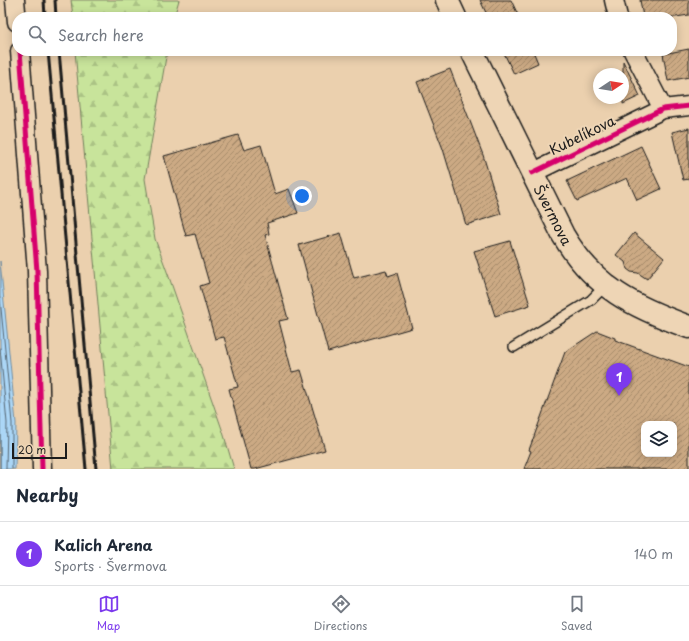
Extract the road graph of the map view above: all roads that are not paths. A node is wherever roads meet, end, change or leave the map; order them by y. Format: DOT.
graph roads {
  1 [pos="15,0"];
  2 [pos="448,0"];
  3 [pos="614,0"];
  4 [pos="16,12"];
  5 [pos="453,12"];
  6 [pos="617,12"];
  7 [pos="20,56"];
  8 [pos="474,56"];
  9 [pos="636,56"];
  10 [pos="689,106"];
  11 [pos="663,109"];
  12 [pos="532,173"];
  13 [pos="605,286"];
  14 [pos="689,327"];
  15 [pos="514,347"];
  16 [pos="42,469"];
  1 -- 4 [label="street"];
  2 -- 5 [label="main road"];
  3 -- 6 [label="street"];
  7 -- 16 [label="street"];
  8 -- 12 [label="main road, Švermova"];
  9 -- 11 [label="street"];
  10 -- 11 [label="street, Kubelíkova"];
  11 -- 12 [label="street, Kubelíkova"];
  12 -- 13 [label="main road, Švermova"];
  13 -- 14 [label="main road, Švermova"];
  13 -- 15 [label="lane"];
}
